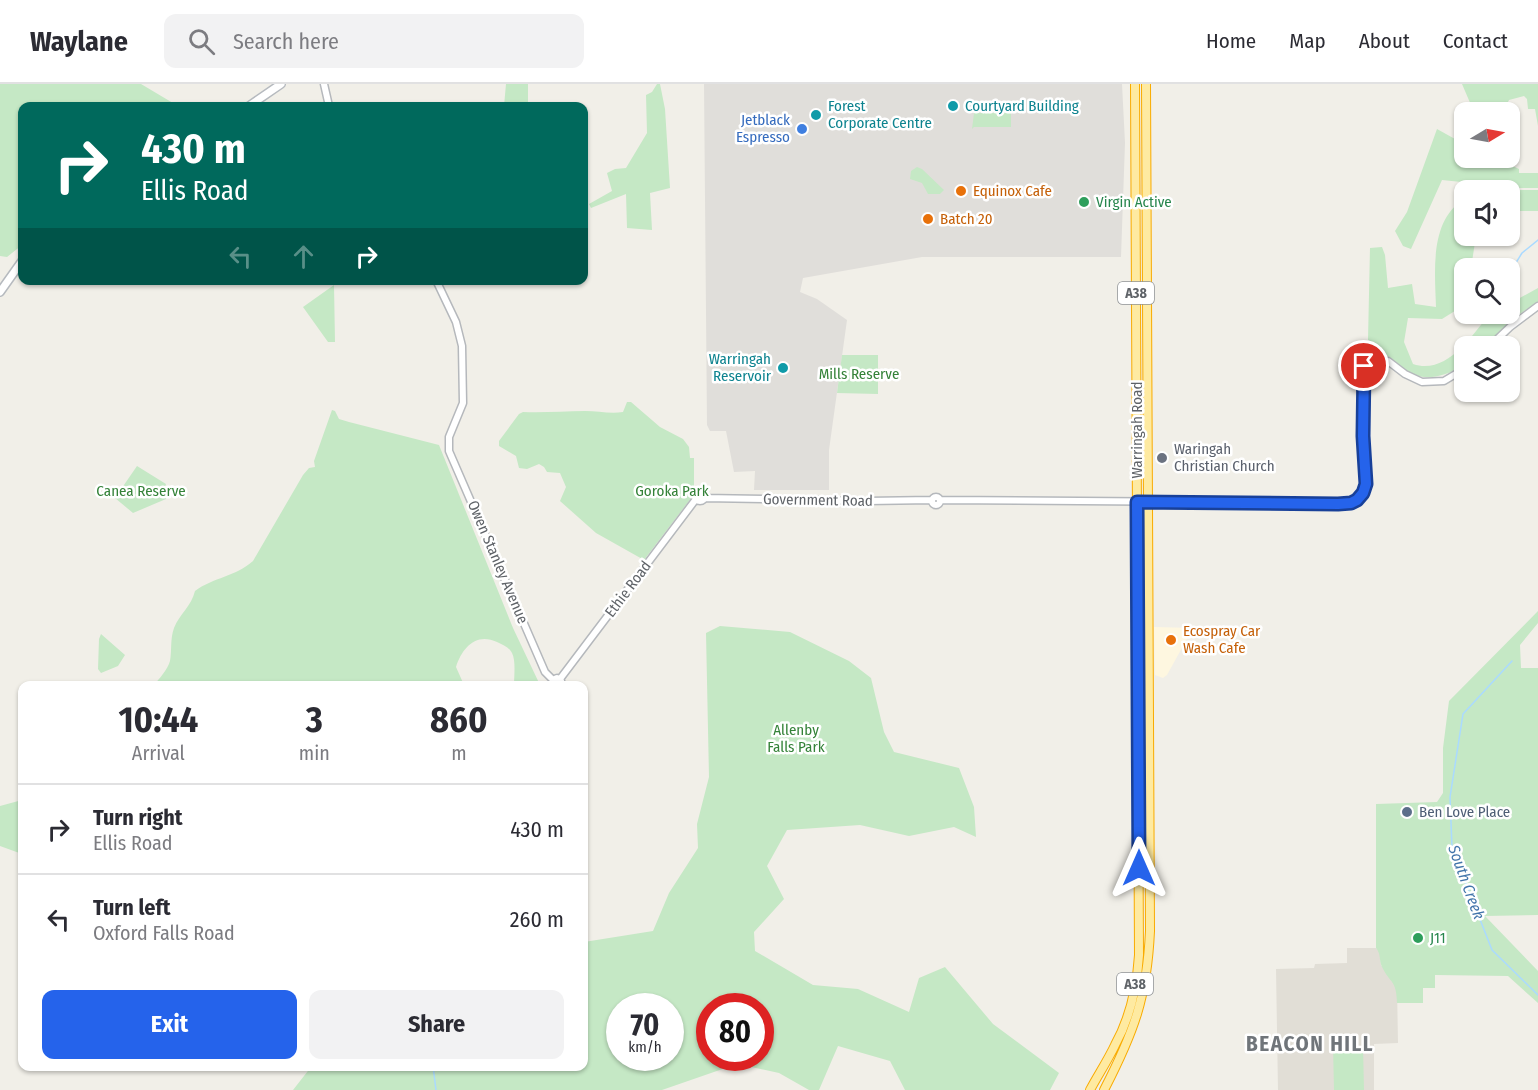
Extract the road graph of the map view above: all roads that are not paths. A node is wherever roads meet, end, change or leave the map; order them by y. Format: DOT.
graph roads {
  1 [pos="280,84"];
  2 [pos="324,84"];
  3 [pos="1135,84"];
  4 [pos="1146,84"];
  5 [pos="255,102"];
  6 [pos="327,102"];
  7 [pos="18,267"];
  8 [pos="438,285"];
  9 [pos="0,292"];
  10 [pos="1538,306"];
  11 [pos="1501,336"];
  12 [pos="1454,375"];
  13 [pos="696,499"];
  14 [pos="1137,502"];
  15 [pos="1148,502"];
  16 [pos="555,681"];
  17 [pos="557,681"];
  18 [pos="1090,1090"];
  19 [pos="1104,1090"];
  1 -- 5 [label="main road"];
  2 -- 6 [label="street"];
  3 -- 14 [label="highway, Warringah Road / A38"];
  4 -- 15 [label="highway, Warringah Road / A38"];
  7 -- 9 [label="main road"];
  8 -- 16 [label="street, Owen Stanley Avenue"];
  10 -- 11 [label="street"];
  12 -- 15 [label="street"];
  13 -- 14 [label="street, Government Road"];
  13 -- 17 [label="street, Ethie Road"];
  14 -- 15 [label="street"];
  14 -- 18 [label="highway, Warringah Road / A38"];
  15 -- 19 [label="highway, Warringah Road / A38"];
}
